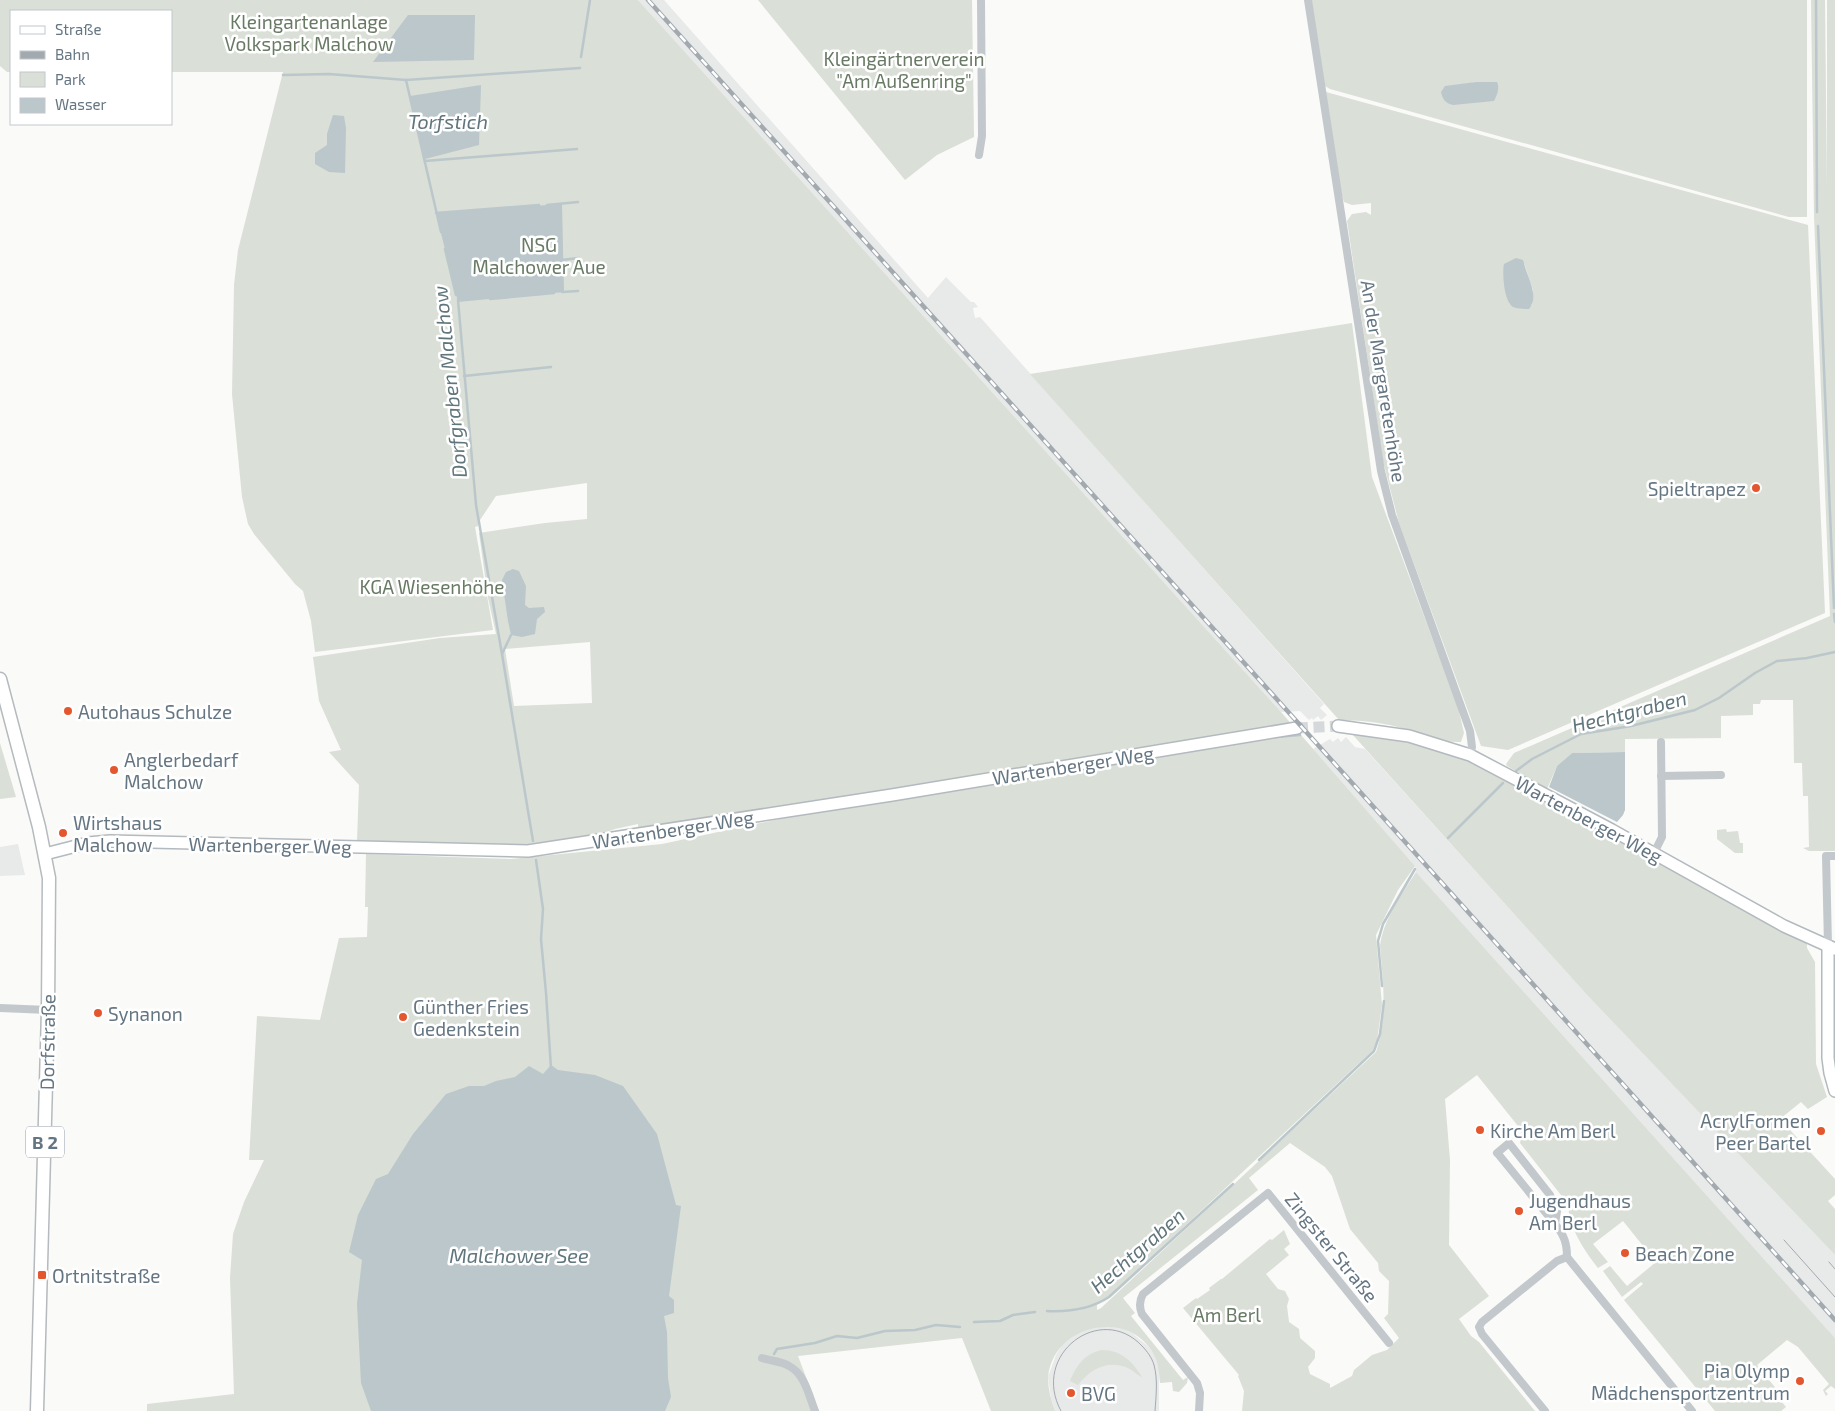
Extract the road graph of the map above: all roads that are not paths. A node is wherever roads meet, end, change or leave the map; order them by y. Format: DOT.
graph roads {
  1 [pos="980,0"];
  2 [pos="1308,0"];
  3 [pos="979,155"];
  4 [pos="0,679"];
  5 [pos="1338,726"];
  6 [pos="1297,728"];
  7 [pos="1661,742"];
  8 [pos="1470,755"];
  9 [pos="1721,775"];
  10 [pos="1661,776"];
  11 [pos="44,854"];
  12 [pos="1654,854"];
  13 [pos="1835,856"];
  14 [pos="1831,948"];
  15 [pos="0,1008"];
  16 [pos="48,1010"];
  17 [pos="1835,1091"];
  18 [pos="1555,1224"];
  19 [pos="1567,1257"];
  20 [pos="1389,1343"];
  21 [pos="762,1358"];
  22 [pos="37,1411"];
  23 [pos="815,1411"];
  24 [pos="1199,1411"];
  25 [pos="1545,1411"];
  26 [pos="1692,1411"];
  1 -- 3 [label="street"];
  2 -- 8 [label="street, An der Margaretenhöhe"];
  4 -- 11 [label="main road, Dorfstraße / B 2"];
  5 -- 8 [label="main road, Wartenberger Weg"];
  6 -- 11 [label="main road, Wartenberger Weg"];
  7 -- 10 [label="street"];
  8 -- 12 [label="main road, Wartenberger Weg"];
  9 -- 10 [label="street"];
  10 -- 12 [label="street"];
  11 -- 16 [label="main road, Dorfstraße / B 2"];
  12 -- 14 [label="main road, Wartenberger Weg"];
  13 -- 14 [label="street"];
  14 -- 17 [label="main road"];
  15 -- 16 [label="street"];
  16 -- 22 [label="main road, Dorfstraße / B 2"];
  18 -- 18 [label="street"];
  18 -- 19 [label="street"];
  19 -- 25 [label="street"];
  19 -- 26 [label="street"];
  20 -- 24 [label="street, Zingster Straße"];
  21 -- 23 [label="street"];
}
